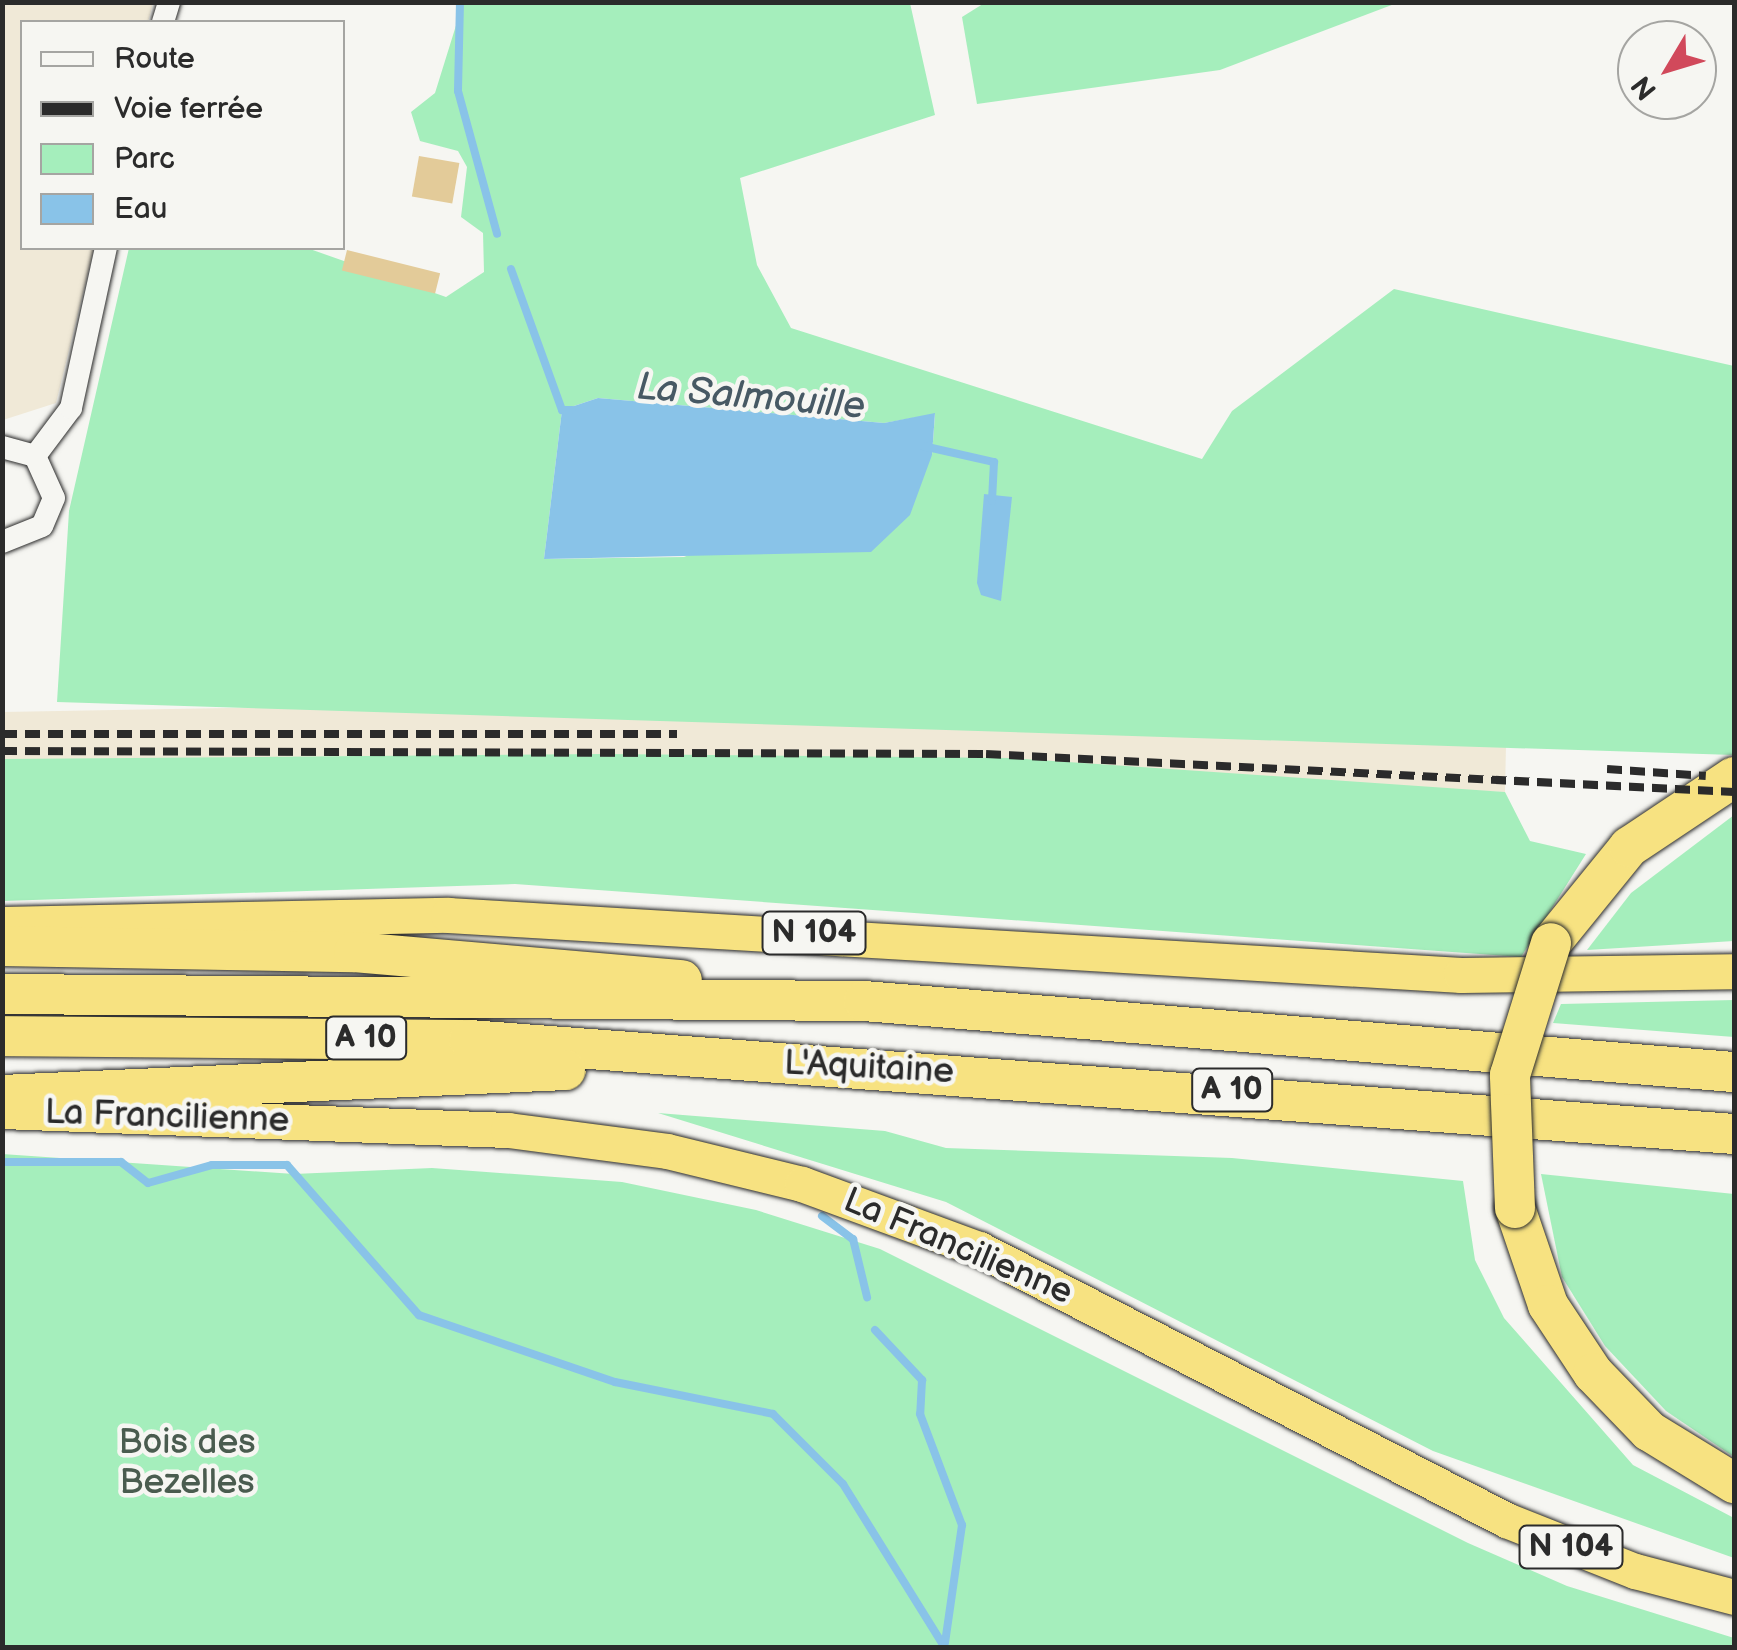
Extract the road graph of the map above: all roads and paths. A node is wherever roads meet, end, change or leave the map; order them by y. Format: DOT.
graph roads {
  1 [pos="106,250"];
  2 [pos="2,447"];
  3 [pos="35,456"];
  4 [pos="2,542"];
  5 [pos="1734,777"];
  6 [pos="2,924"];
  7 [pos="2,946"];
  8 [pos="1734,971"];
  9 [pos="2,994"];
  10 [pos="864,1002"];
  11 [pos="2,1036"];
  12 [pos="728,1060"];
  13 [pos="1734,1072"];
  14 [pos="2,1094"];
  15 [pos="2,1110"];
  16 [pos="1734,1134"];
  17 [pos="1734,1483"];
  18 [pos="1734,1597"];
  1 -- 3 [label="street"];
  2 -- 3 [label="street"];
  3 -- 4 [label="street"];
  5 -- 17 [label="highway, bridge"];
  6 -- 8 [label="highway, N 104"];
  7 -- 10 [label="highway"];
  9 -- 10 [label="highway, L'Aquitaine / A 10"];
  10 -- 13 [label="highway, L'Aquitaine / A 10"];
  11 -- 12 [label="highway, L'Aquitaine / A 10"];
  12 -- 14 [label="highway"];
  12 -- 16 [label="highway, L'Aquitaine / A 10"];
  15 -- 18 [label="highway, La Francilienne / N 104"];
}
